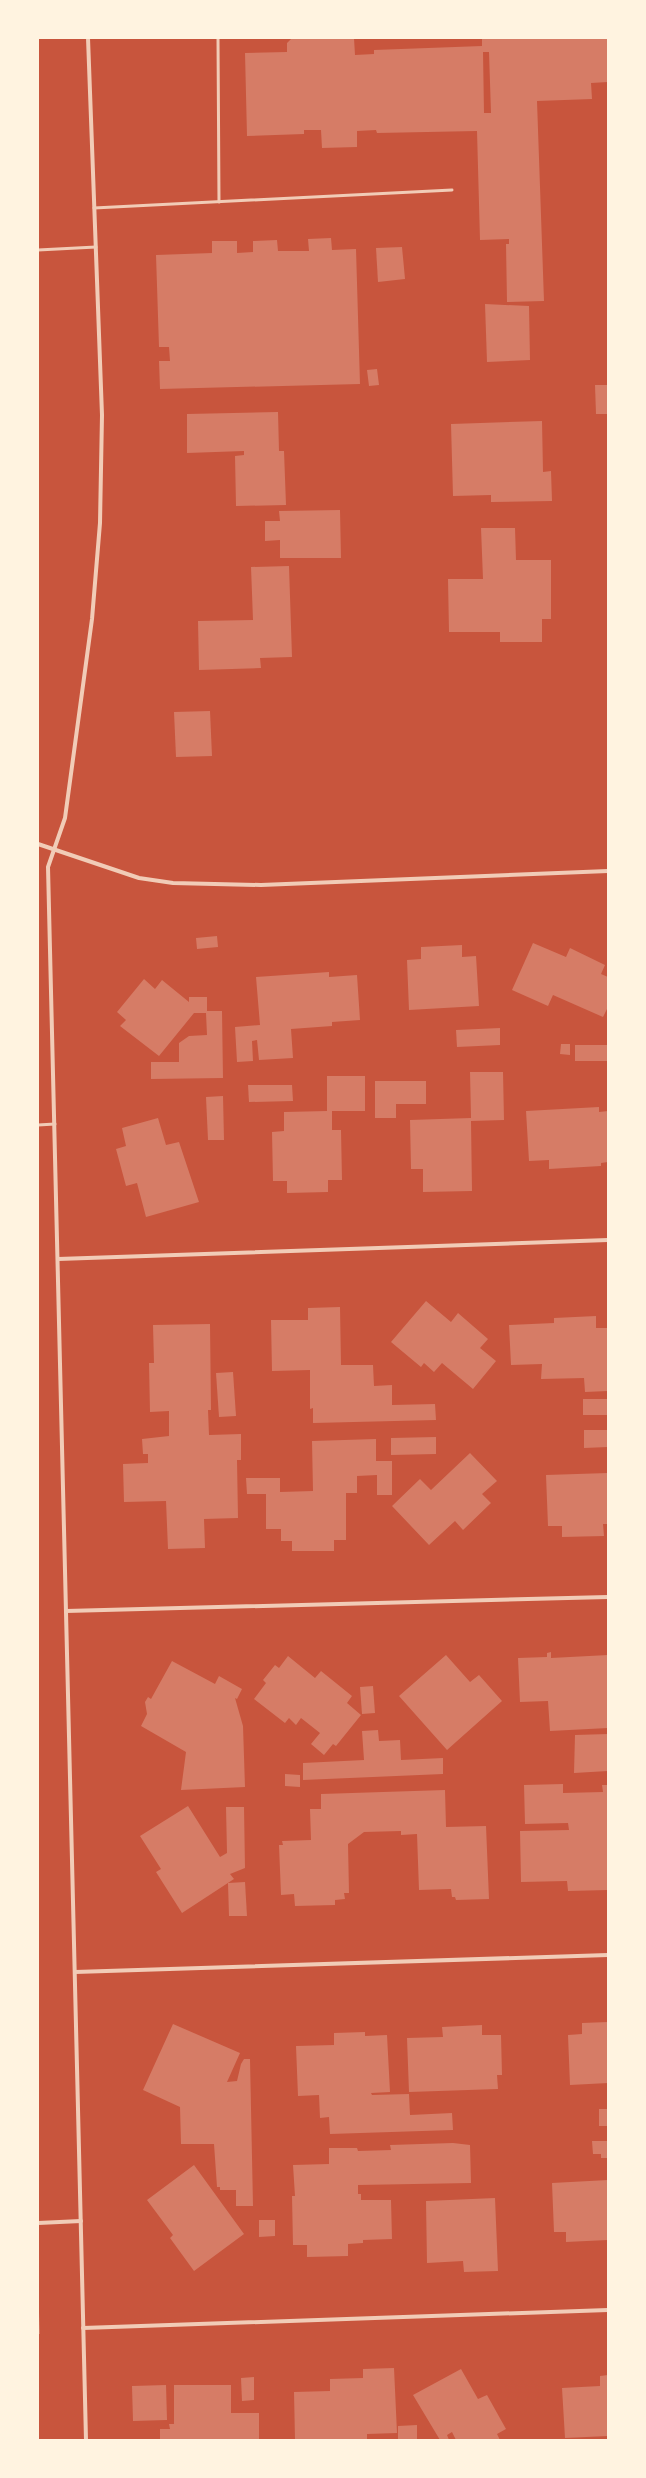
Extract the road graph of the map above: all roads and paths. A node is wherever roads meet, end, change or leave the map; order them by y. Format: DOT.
graph roads {
  1 [pos="88,38"];
  2 [pos="218,38"];
  3 [pos="452,190"];
  4 [pos="219,202"];
  5 [pos="94,208"];
  6 [pos="96,247"];
  7 [pos="38,250"];
  8 [pos="38,844"];
  9 [pos="54,850"];
  10 [pos="608,871"];
  11 [pos="54,1124"];
  12 [pos="38,1125"];
  13 [pos="608,1240"];
  14 [pos="58,1259"];
  15 [pos="608,1597"];
  16 [pos="66,1611"];
  17 [pos="608,1955"];
  18 [pos="75,1972"];
  19 [pos="81,2222"];
  20 [pos="38,2223"];
  21 [pos="608,2310"];
  22 [pos="83,2328"];
  23 [pos="86,2440"];
  1 -- 5 [label="street"];
  2 -- 4 [label="lane"];
  3 -- 4 [label="lane"];
  4 -- 5 [label="lane"];
  5 -- 6 [label="street"];
  6 -- 7 [label="lane"];
  6 -- 9 [label="street"];
  8 -- 9 [label="street"];
  9 -- 10 [label="street"];
  9 -- 11 [label="street"];
  11 -- 12 [label="lane"];
  11 -- 14 [label="street"];
  13 -- 14 [label="street"];
  14 -- 16 [label="street"];
  15 -- 16 [label="street"];
  16 -- 18 [label="street"];
  17 -- 18 [label="street"];
  18 -- 19 [label="street"];
  19 -- 20 [label="street"];
  19 -- 22 [label="street"];
  21 -- 22 [label="street"];
  22 -- 23 [label="street"];
}
